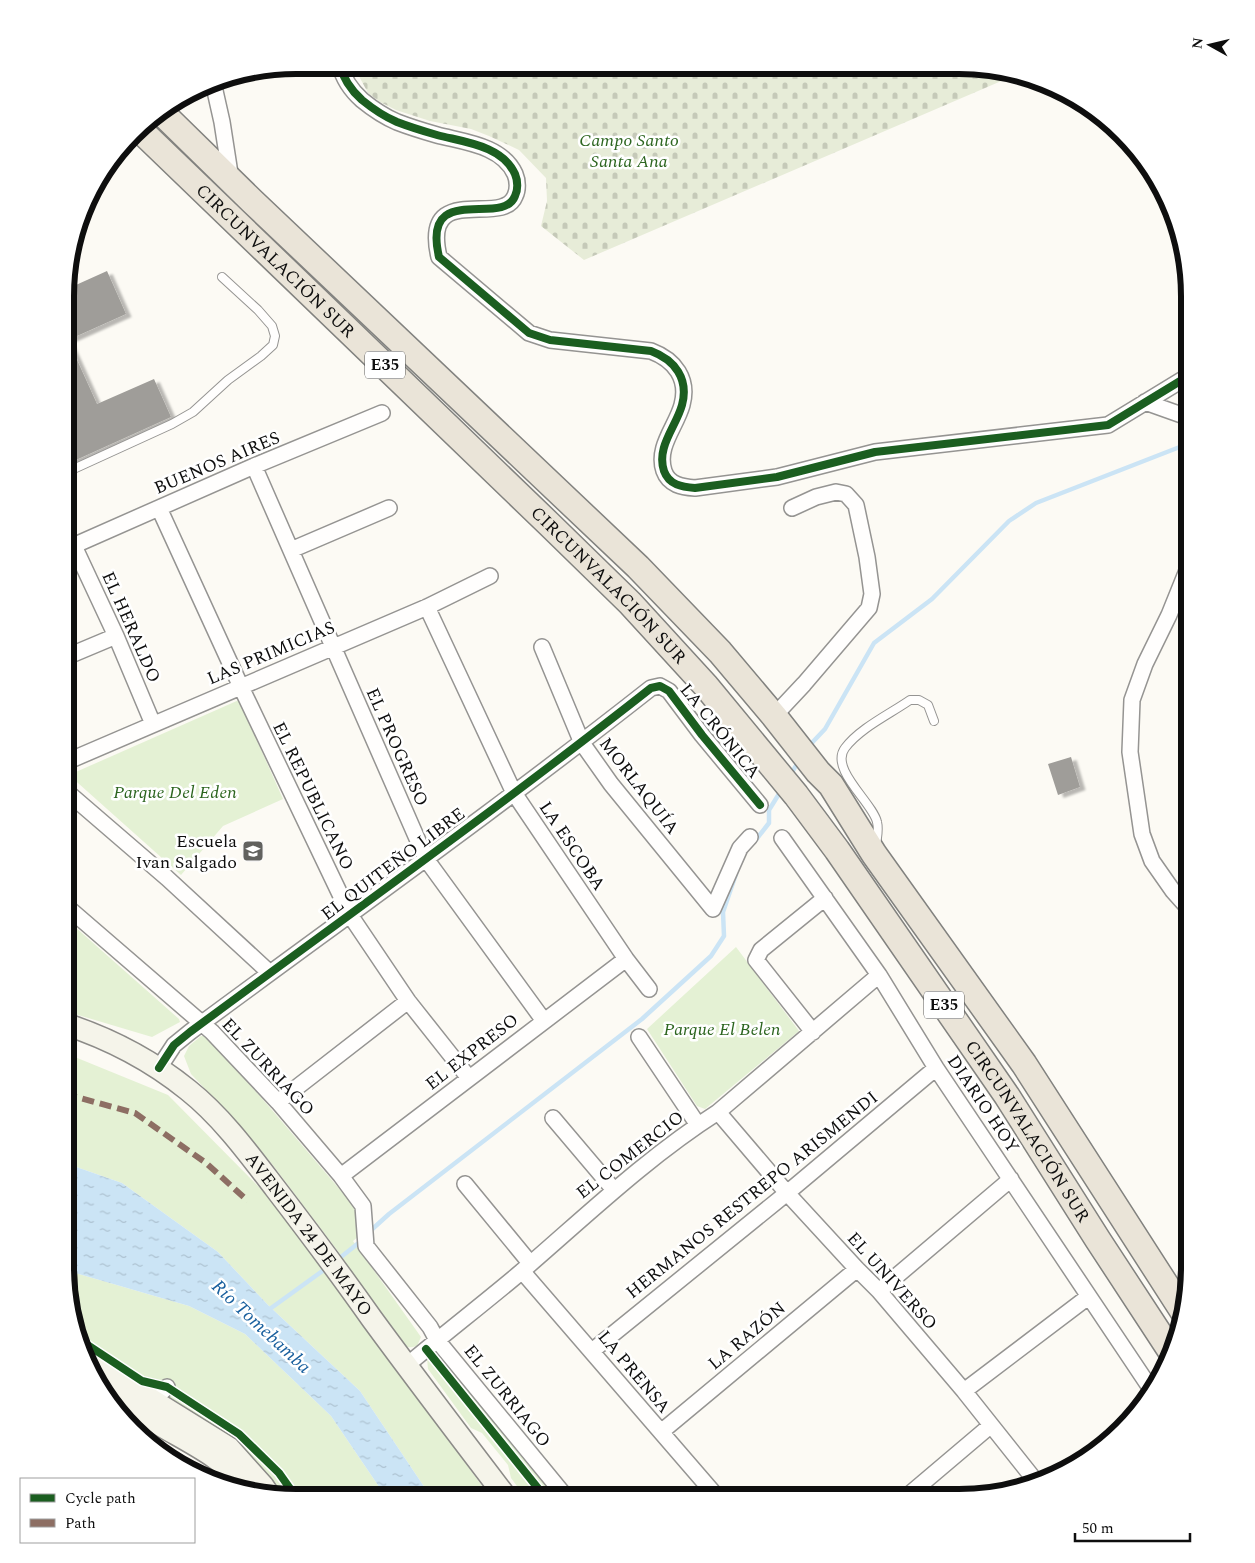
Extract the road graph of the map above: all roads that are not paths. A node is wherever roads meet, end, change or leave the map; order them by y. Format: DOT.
graph roads {
  1 [pos="343,74"];
  2 [pos="215,89"];
  3 [pos="165,117"];
  4 [pos="144,134"];
  5 [pos="253,202"];
  6 [pos="222,277"];
  7 [pos="1181,380"];
  8 [pos="1145,402"];
  9 [pos="382,413"];
  10 [pos="1181,415"];
  11 [pos="254,466"];
  12 [pos="74,469"];
  13 [pos="159,508"];
  14 [pos="389,508"];
  15 [pos="792,508"];
  16 [pos="74,545"];
  17 [pos="291,550"];
  18 [pos="74,555"];
  19 [pos="490,576"];
  20 [pos="1181,584"];
  21 [pos="427,607"];
  22 [pos="116,636"];
  23 [pos="333,647"];
  24 [pos="542,647"];
  25 [pos="74,654"];
  26 [pos="694,673"];
  27 [pos="241,687"];
  28 [pos="651,688"];
  29 [pos="669,691"];
  30 [pos="774,716"];
  31 [pos="934,720"];
  32 [pos="153,724"];
  33 [pos="582,743"];
  34 [pos="74,759"];
  35 [pos="514,793"];
  36 [pos="74,798"];
  37 [pos="760,805"];
  38 [pos="750,837"];
  39 [pos="782,838"];
  40 [pos="874,854"];
  41 [pos="426,859"];
  42 [pos="825,898"];
  43 [pos="1181,900"];
  44 [pos="74,913"];
  45 [pos="350,915"];
  46 [pos="626,959"];
  47 [pos="270,973"];
  48 [pos="879,975"];
  49 [pos="649,989"];
  50 [pos="408,1001"];
  51 [pos="544,1021"];
  52 [pos="201,1024"];
  53 [pos="74,1027"];
  54 [pos="812,1032"];
  55 [pos="639,1037"];
  56 [pos="159,1068"];
  57 [pos="936,1068"];
  58 [pos="469,1078"];
  59 [pos="278,1102"];
  60 [pos="718,1112"];
  61 [pos="553,1118"];
  62 [pos="698,1125"];
  63 [pos="341,1176"];
  64 [pos="1011,1179"];
  65 [pos="464,1184"];
  66 [pos="614,1190"];
  67 [pos="787,1193"];
  68 [pos="526,1267"];
  69 [pos="857,1269"];
  70 [pos="879,1291"];
  71 [pos="1088,1297"];
  72 [pos="1178,1303"];
  73 [pos="437,1340"];
  74 [pos="1167,1345"];
  75 [pos="592,1351"];
  76 [pos="97,1366"];
  77 [pos="406,1366"];
  78 [pos="1148,1385"];
  79 [pos="110,1389"];
  80 [pos="964,1391"];
  81 [pos="147,1405"];
  82 [pos="990,1426"];
  83 [pos="661,1432"];
  84 [pos="1031,1477"];
  85 [pos="243,1483"];
  86 [pos="263,1487"];
  87 [pos="499,1489"];
  88 [pos="559,1489"];
  89 [pos="710,1489"];
  90 [pos="916,1489"];
  1 -- 8 [label="street"];
  2 -- 5 [label="street"];
  3 -- 5 [label="highway, CIRCUNVALACIÓN SUR / E35"];
  4 -- 26 [label="highway, CIRCUNVALACIÓN SUR / E35"];
  5 -- 30 [label="highway, CIRCUNVALACIÓN SUR / E35"];
  6 -- 12 [label="lane"];
  7 -- 8 [label="street"];
  8 -- 10 [label="street"];
  9 -- 11 [label="street, BUENOS AIRES"];
  11 -- 13 [label="street, BUENOS AIRES"];
  11 -- 17 [label="street, EL PROGRESO"];
  13 -- 16 [label="street, BUENOS AIRES"];
  13 -- 27 [label="street, EL REPUBLICANO"];
  14 -- 17 [label="street"];
  15 -- 30 [label="street"];
  17 -- 23 [label="street, EL PROGRESO"];
  18 -- 22 [label="street, EL HERALDO"];
  19 -- 21 [label="street, LAS PRIMICIAS"];
  20 -- 43 [label="street"];
  21 -- 23 [label="street, LAS PRIMICIAS"];
  21 -- 35 [label="street, LA ESCOBA"];
  22 -- 25 [label="street"];
  22 -- 32 [label="street, EL HERALDO"];
  23 -- 27 [label="street, LAS PRIMICIAS"];
  23 -- 41 [label="street, EL PROGRESO"];
  24 -- 33 [label="street, MORLAQUÍA"];
  26 -- 29 [label="street"];
  26 -- 74 [label="highway, CIRCUNVALACIÓN SUR / E35"];
  27 -- 32 [label="street, LAS PRIMICIAS"];
  27 -- 45 [label="street, EL REPUBLICANO"];
  28 -- 29 [label="street, LA CRÓNICA"];
  28 -- 33 [label="street, EL QUITEÑO LIBRE"];
  29 -- 37 [label="street, LA CRÓNICA"];
  30 -- 40 [label="highway, CIRCUNVALACIÓN SUR / E35"];
  31 -- 40 [label="lane"];
  32 -- 34 [label="street, LAS PRIMICIAS"];
  33 -- 35 [label="street, EL QUITEÑO LIBRE"];
  33 -- 38 [label="street, MORLAQUÍA"];
  35 -- 41 [label="street, EL QUITEÑO LIBRE"];
  35 -- 46 [label="street, LA ESCOBA"];
  36 -- 47 [label="street"];
  39 -- 42 [label="street, DIARIO HOY"];
  40 -- 72 [label="highway, CIRCUNVALACIÓN SUR / E35"];
  41 -- 45 [label="street, EL QUITEÑO LIBRE"];
  41 -- 51 [label="street, EL PROGRESO"];
  42 -- 48 [label="street, DIARIO HOY"];
  42 -- 54 [label="street"];
  44 -- 52 [label="street, EL ZURRIAGO"];
  45 -- 47 [label="street, EL QUITEÑO LIBRE"];
  45 -- 50 [label="street, EL REPUBLICANO"];
  46 -- 49 [label="street, LA ESCOBA"];
  46 -- 51 [label="street, EL EXPRESO"];
  47 -- 52 [label="street, EL QUITEÑO LIBRE"];
  48 -- 54 [label="street, EL COMERCIO"];
  48 -- 57 [label="street, DIARIO HOY"];
  50 -- 58 [label="street, EL REPUBLICANO"];
  50 -- 59 [label="street"];
  51 -- 58 [label="street, EL EXPRESO"];
  52 -- 56 [label="street, EL QUITEÑO LIBRE"];
  52 -- 59 [label="street, EL ZURRIAGO"];
  53 -- 56 [label="main road, AVENIDA 24 DE MAYO"];
  54 -- 60 [label="street, EL COMERCIO"];
  55 -- 62 [label="street"];
  56 -- 77 [label="main road, AVENIDA 24 DE MAYO"];
  57 -- 64 [label="street, DIARIO HOY"];
  57 -- 67 [label="street, HERMANOS RESTREPO ARISMENDI"];
  58 -- 63 [label="street, EL EXPRESO"];
  59 -- 63 [label="street, EL ZURRIAGO"];
  60 -- 62 [label="street, EL COMERCIO"];
  60 -- 67 [label="street, EL UNIVERSO"];
  61 -- 66 [label="street"];
  62 -- 66 [label="street, EL COMERCIO"];
  63 -- 73 [label="street, EL ZURRIAGO"];
  64 -- 70 [label="street"];
  64 -- 71 [label="street, DIARIO HOY"];
  65 -- 68 [label="street, LA PRENSA"];
  66 -- 68 [label="street, EL COMERCIO"];
  67 -- 69 [label="street, EL UNIVERSO"];
  67 -- 75 [label="street, HERMANOS RESTREPO ARISMENDI"];
  68 -- 73 [label="street, EL COMERCIO"];
  68 -- 75 [label="street, LA PRENSA"];
  69 -- 70 [label="street, EL UNIVERSO"];
  69 -- 83 [label="street, LA RAZÓN"];
  70 -- 80 [label="street, EL UNIVERSO"];
  71 -- 78 [label="street, DIARIO HOY"];
  71 -- 80 [label="street"];
  73 -- 77 [label="street, EL COMERCIO"];
  73 -- 88 [label="street, EL ZURRIAGO"];
  75 -- 83 [label="street, LA PRENSA"];
  76 -- 81 [label="main road"];
  77 -- 87 [label="main road, AVENIDA 24 DE MAYO"];
  79 -- 81 [label="main road"];
  80 -- 82 [label="street, EL UNIVERSO"];
  81 -- 85 [label="main road"];
  81 -- 86 [label="main road"];
  82 -- 84 [label="street, EL UNIVERSO"];
  82 -- 90 [label="street"];
  83 -- 89 [label="street, LA PRENSA"];
}
